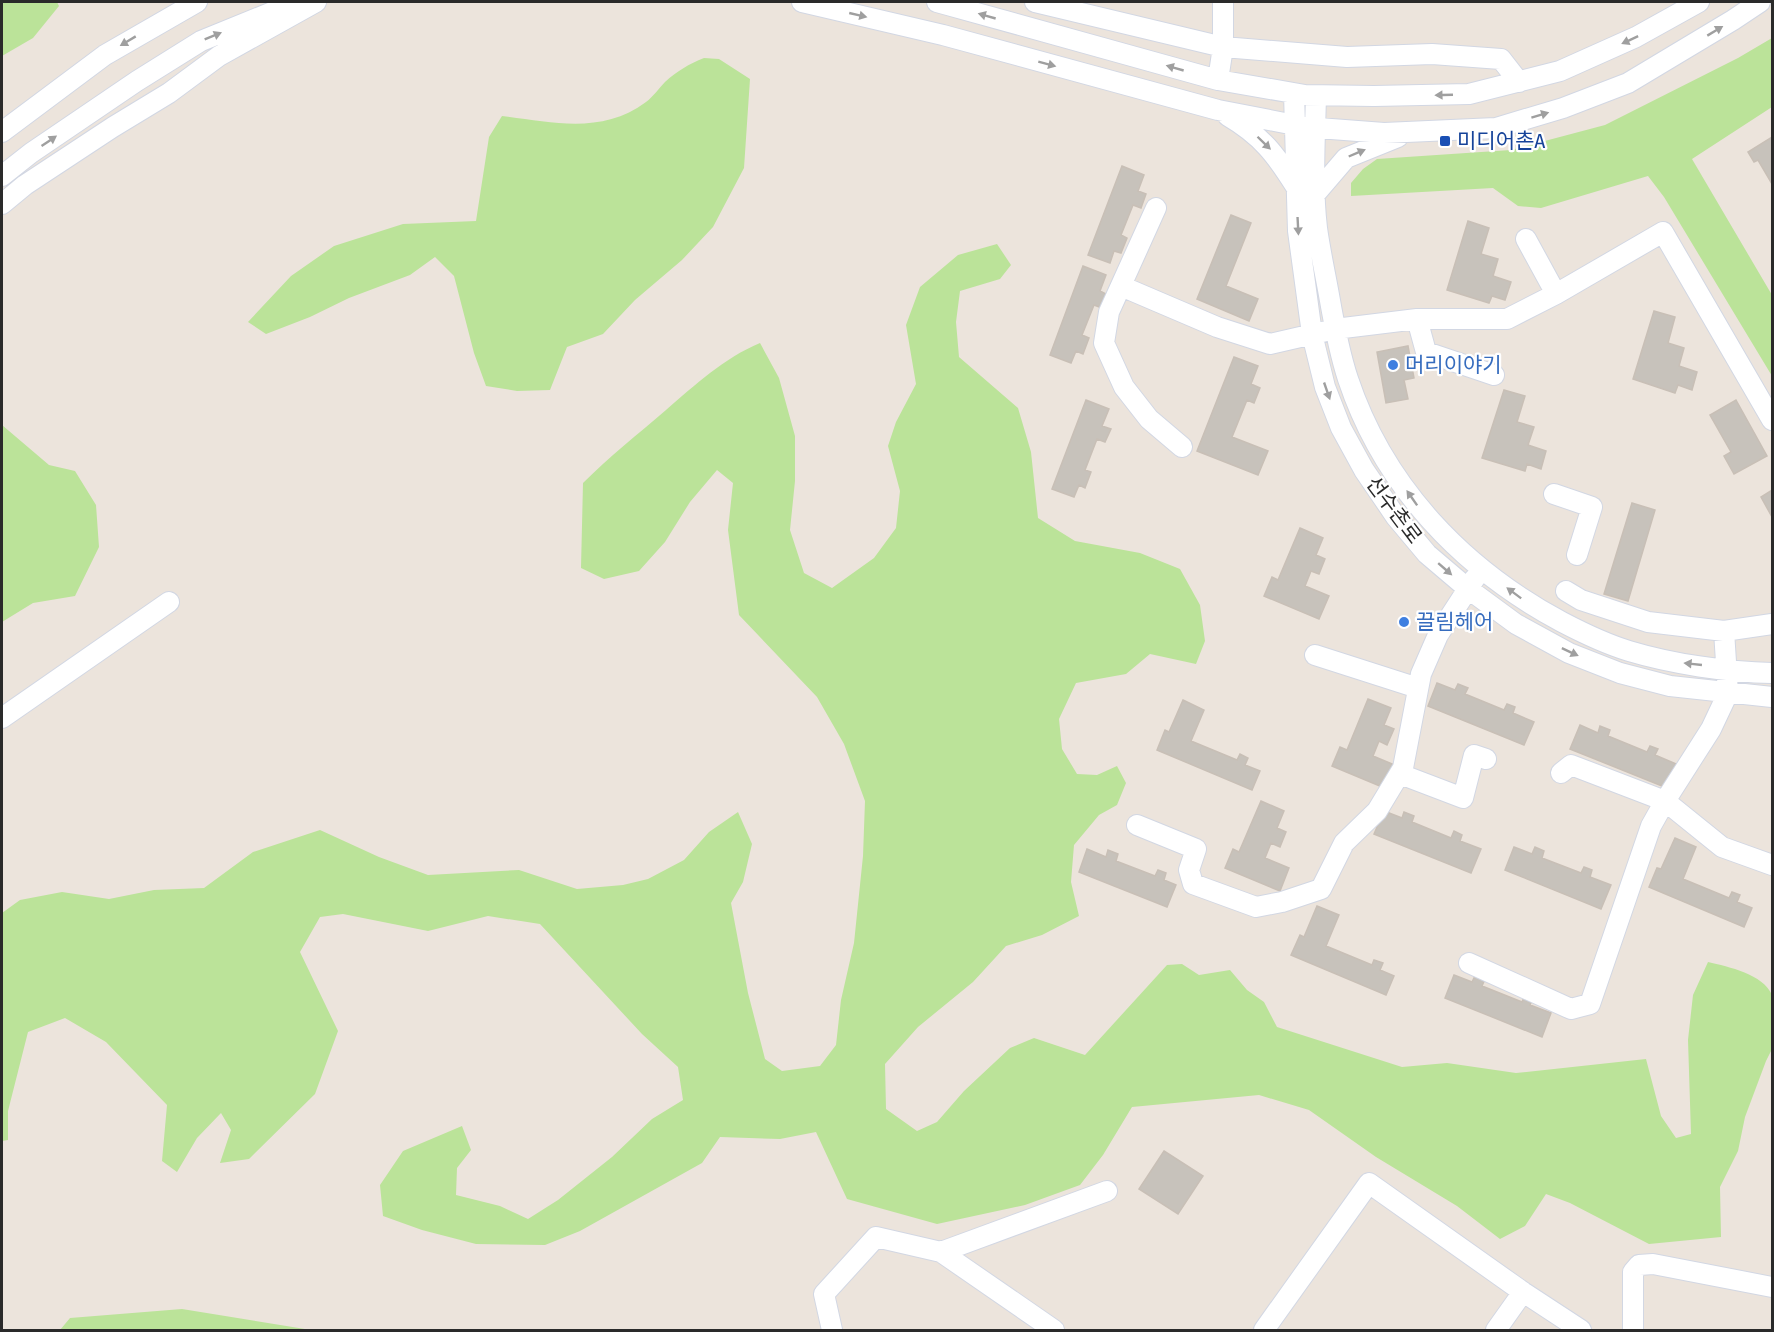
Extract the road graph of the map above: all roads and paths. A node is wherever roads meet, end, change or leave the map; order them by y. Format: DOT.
graph roads {
  1 [pos="197,2"];
  2 [pos="299,2"];
  3 [pos="316,2"];
  4 [pos="801,2"];
  5 [pos="937,2"];
  6 [pos="1035,2"];
  7 [pos="1223,2"];
  8 [pos="1700,2"];
  9 [pos="1760,2"];
  10 [pos="1223,47"];
  11 [pos="1218,80"];
  12 [pos="1519,82"];
  13 [pos="1294,93"];
  14 [pos="1316,96"];
  15 [pos="1218,110"];
  16 [pos="1295,126"];
  17 [pos="1315,128"];
  18 [pos="1412,131"];
  19 [pos="2,132"];
  20 [pos="2,176"];
  21 [pos="1306,191"];
  22 [pos="2,204"];
  23 [pos="1156,208"];
  24 [pos="1526,239"];
  25 [pos="1121,286"];
  26 [pos="1557,294"];
  27 [pos="1417,320"];
  28 [pos="1335,329"];
  29 [pos="1312,334"];
  30 [pos="1494,375"];
  31 [pos="1773,420"];
  32 [pos="1182,447"];
  33 [pos="1554,494"];
  34 [pos="1577,555"];
  35 [pos="1482,569"];
  36 [pos="1467,588"];
  37 [pos="1566,591"];
  38 [pos="169,602"];
  39 [pos="1773,624"];
  40 [pos="1724,631"];
  41 [pos="1315,655"];
  42 [pos="1727,668"];
  43 [pos="1773,672"];
  44 [pos="1418,688"];
  45 [pos="1728,693"];
  46 [pos="1773,696"];
  47 [pos="2,718"];
  48 [pos="1486,759"];
  49 [pos="1561,773"];
  50 [pos="1400,774"];
  51 [pos="1665,801"];
  52 [pos="1137,825"];
  53 [pos="1773,865"];
  54 [pos="1469,963"];
  55 [pos="1107,1191"];
  56 [pos="941,1252"];
  57 [pos="1773,1287"];
  58 [pos="1523,1292"];
  59 [pos="832,1330"];
  60 [pos="1054,1330"];
  61 [pos="1264,1330"];
  62 [pos="1496,1330"];
  63 [pos="1581,1330"];
  64 [pos="1633,1330"];
  1 -- 19 [label="street, one-way"];
  20 -- 2 [label="street, one-way"];
  3 -- 22 [label="street"];
  4 -- 15 [label="street, one-way"];
  11 -- 5 [label="street, one-way"];
  6 -- 10 [label="street"];
  7 -- 10 [label="street"];
  8 -- 12 [label="street, one-way"];
  18 -- 9 [label="street, one-way"];
  10 -- 11 [label="street"];
  10 -- 12 [label="street"];
  11 -- 13 [label="street"];
  12 -- 14 [label="street, one-way"];
  13 -- 14 [label="street"];
  13 -- 16 [label="street, 선수촌로"];
  14 -- 17 [label="street, 선수촌로"];
  15 -- 16 [label="street"];
  15 -- 21 [label="street, one-way"];
  16 -- 17 [label="street"];
  16 -- 21 [label="street, 선수촌로"];
  17 -- 18 [label="street"];
  17 -- 21 [label="street, 선수촌로"];
  21 -- 18 [label="street, one-way"];
  21 -- 28 [label="street, 선수촌로"];
  21 -- 29 [label="street, 선수촌로, one-way"];
  23 -- 25 [label="street"];
  24 -- 26 [label="street"];
  25 -- 29 [label="street"];
  25 -- 32 [label="street"];
  26 -- 27 [label="street"];
  26 -- 31 [label="street"];
  27 -- 28 [label="street"];
  27 -- 30 [label="street"];
  28 -- 29 [label="street"];
  35 -- 28 [label="street, 선수촌로, one-way"];
  29 -- 36 [label="street, 선수촌로, one-way"];
  33 -- 34 [label="street"];
  35 -- 36 [label="street"];
  42 -- 35 [label="street, 선수촌로, one-way"];
  36 -- 44 [label="street"];
  36 -- 45 [label="street, 선수촌로, one-way"];
  37 -- 40 [label="street"];
  38 -- 47 [label="street"];
  39 -- 40 [label="street"];
  40 -- 42 [label="street"];
  41 -- 44 [label="street"];
  42 -- 43 [label="street, 선수촌로"];
  42 -- 45 [label="street"];
  44 -- 50 [label="street"];
  45 -- 46 [label="street, 선수촌로"];
  45 -- 51 [label="street"];
  48 -- 50 [label="street"];
  49 -- 51 [label="street"];
  50 -- 52 [label="street"];
  51 -- 53 [label="street"];
  51 -- 54 [label="street"];
  55 -- 56 [label="street"];
  56 -- 59 [label="street"];
  56 -- 60 [label="street"];
  57 -- 64 [label="street"];
  58 -- 61 [label="street"];
  58 -- 62 [label="street"];
  58 -- 63 [label="street"];
}
